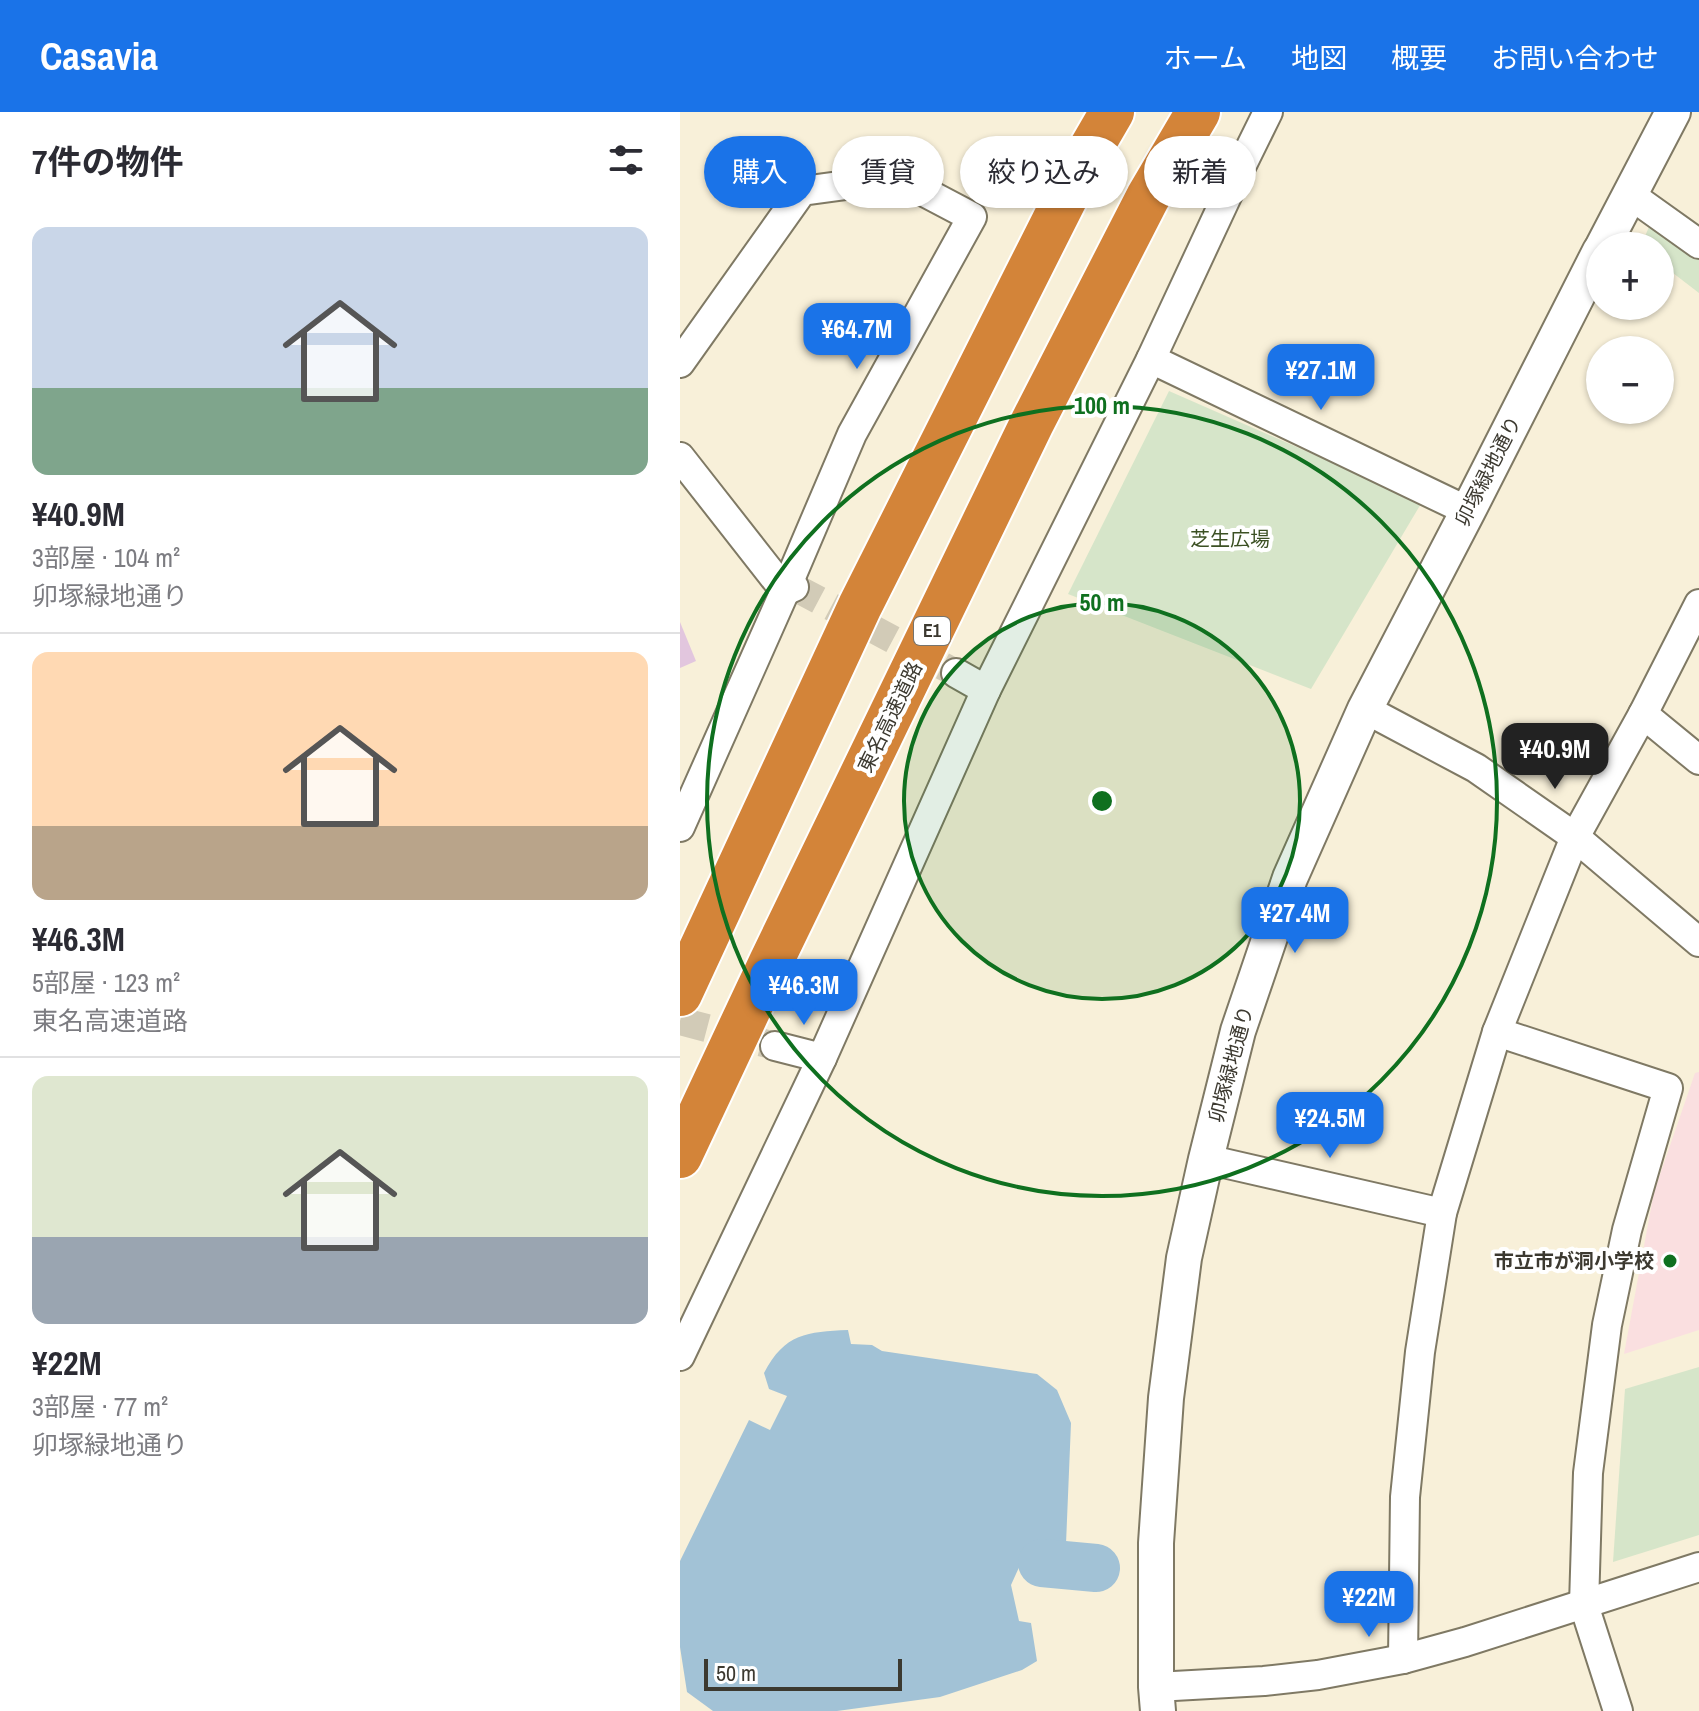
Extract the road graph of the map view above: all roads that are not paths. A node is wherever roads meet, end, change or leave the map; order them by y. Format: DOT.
graph roads {
  1 [pos="1112,112"];
  2 [pos="1198,112"];
  3 [pos="1268,112"];
  4 [pos="1673,112"];
  5 [pos="1629,194"];
  6 [pos="1610,232"];
  7 [pos="1699,244"];
  8 [pos="1586,279"];
  9 [pos="1151,359"];
  10 [pos="680,363"];
  11 [pos="680,457"];
  12 [pos="1468,511"];
  13 [pos="790,589"];
  14 [pos="1699,604"];
  15 [pos="956,673"];
  16 [pos="986,690"];
  17 [pos="1365,709"];
  18 [pos="1643,714"];
  19 [pos="1699,760"];
  20 [pos="680,827"];
  21 [pos="1575,837"];
  22 [pos="1699,942"];
  23 [pos="680,994"];
  24 [pos="1497,1032"];
  25 [pos="775,1046"];
  26 [pos="822,1058"];
  27 [pos="680,1156"];
  28 [pos="1206,1159"];
  29 [pos="1442,1213"];
  30 [pos="680,1356"];
  31 [pos="1699,1567"];
  32 [pos="1584,1605"];
  33 [pos="1403,1659"];
  34 [pos="1157,1699"];
  35 [pos="1618,1711"];
  1 -- 23 [label="highway"];
  2 -- 27 [label="highway, 東名高速道路 / E1"];
  3 -- 9 [label="street"];
  4 -- 5 [label="street, 卯塚緑地通り"];
  5 -- 6 [label="street, 卯塚緑地通り"];
  5 -- 7 [label="street"];
  8 -- 12 [label="street, 卯塚緑地通り"];
  9 -- 12 [label="street"];
  9 -- 16 [label="street"];
  10 -- 13 [label="street"];
  11 -- 13 [label="street"];
  12 -- 17 [label="street, 卯塚緑地通り"];
  13 -- 20 [label="street"];
  14 -- 18 [label="street"];
  15 -- 16 [label="street"];
  16 -- 26 [label="street"];
  17 -- 21 [label="street"];
  17 -- 28 [label="street, 卯塚緑地通り"];
  18 -- 19 [label="street"];
  18 -- 21 [label="street"];
  21 -- 22 [label="street"];
  21 -- 24 [label="street"];
  24 -- 29 [label="street"];
  24 -- 32 [label="street"];
  25 -- 26 [label="street"];
  26 -- 30 [label="street"];
  28 -- 29 [label="street"];
  28 -- 34 [label="street, 卯塚緑地通り"];
  29 -- 33 [label="street"];
  31 -- 32 [label="street"];
  32 -- 33 [label="street"];
  32 -- 35 [label="street"];
  33 -- 34 [label="street"];
}
